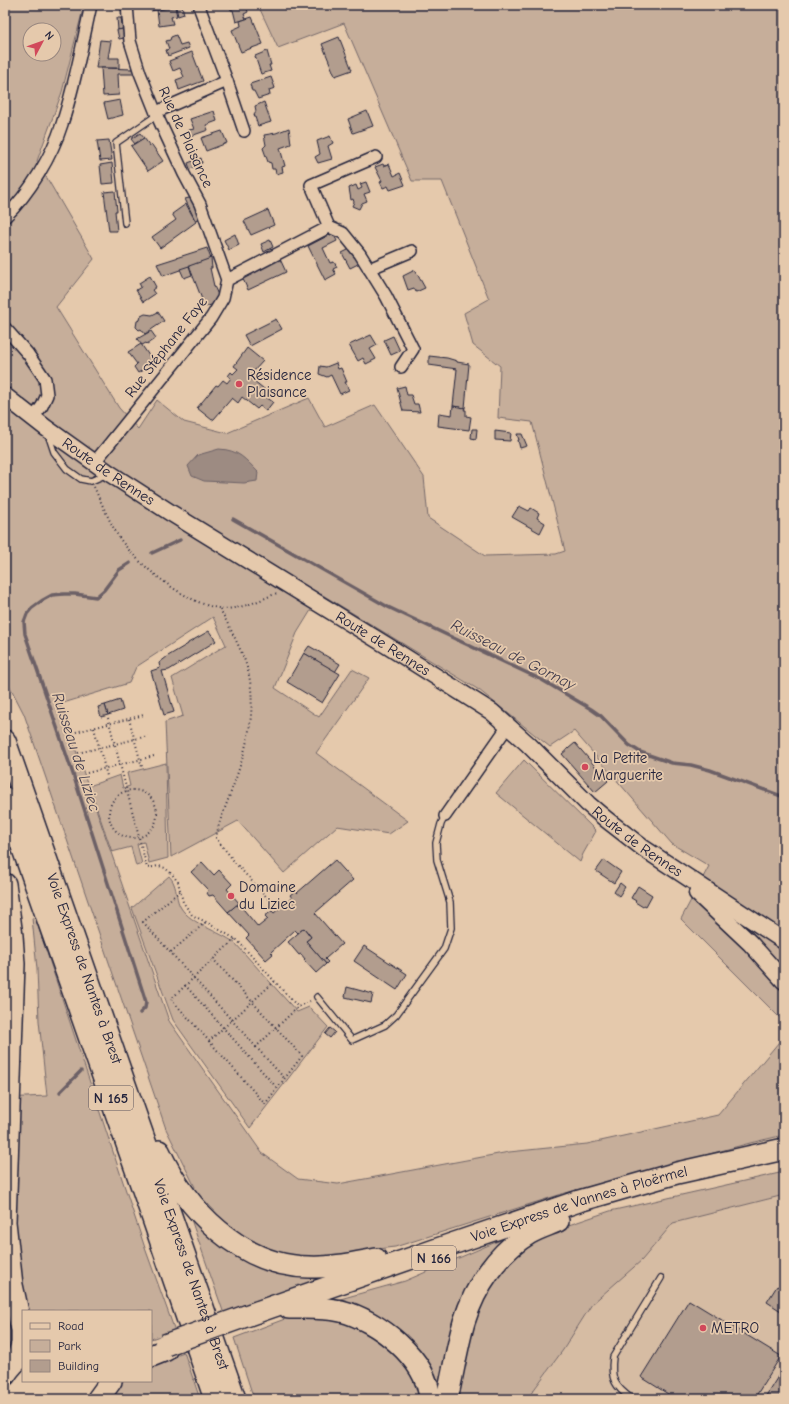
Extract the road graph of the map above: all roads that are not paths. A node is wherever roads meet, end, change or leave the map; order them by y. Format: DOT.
graph roads {
  1 [pos="91,5"];
  2 [pos="127,5"];
  3 [pos="200,9"];
  4 [pos="227,81"];
  5 [pos="157,113"];
  6 [pos="244,131"];
  7 [pos="376,157"];
  8 [pos="5,218"];
  9 [pos="125,223"];
  10 [pos="329,227"];
  11 [pos="412,251"];
  12 [pos="369,269"];
  13 [pos="227,280"];
  14 [pos="5,328"];
  15 [pos="401,367"];
  16 [pos="5,396"];
  17 [pos="32,418"];
  18 [pos="46,428"];
  19 [pos="94,463"];
  20 [pos="109,474"];
  21 [pos="508,726"];
  22 [pos="5,741"];
  23 [pos="5,798"];
  24 [pos="445,816"];
  25 [pos="672,868"];
  26 [pos="5,884"];
  27 [pos="744,914"];
  28 [pos="784,933"];
  29 [pos="784,941"];
  30 [pos="784,981"];
  31 [pos="316,997"];
  32 [pos="129,1096"];
  33 [pos="784,1149"];
  34 [pos="784,1158"];
  35 [pos="611,1198"];
  36 [pos="510,1224"];
  37 [pos="661,1278"];
  38 [pos="289,1308"];
  39 [pos="257,1315"];
  40 [pos="158,1350"];
  41 [pos="222,1361"];
  42 [pos="15,1364"];
  43 [pos="91,1382"];
  44 [pos="110,1382"];
  45 [pos="94,1399"];
  46 [pos="98,1399"];
  47 [pos="215,1399"];
  48 [pos="235,1399"];
  49 [pos="244,1399"];
  50 [pos="430,1399"];
  51 [pos="447,1399"];
  52 [pos="632,1399"];
  1 -- 8 [label="street"];
  2 -- 5 [label="street, Rue de Plaisance"];
  3 -- 4 [label="street"];
  4 -- 5 [label="street"];
  4 -- 6 [label="street"];
  5 -- 9 [label="lane"];
  5 -- 13 [label="street, Rue de Plaisance"];
  7 -- 10 [label="street"];
  10 -- 12 [label="street"];
  10 -- 13 [label="street"];
  11 -- 12 [label="street"];
  12 -- 15 [label="street"];
  13 -- 19 [label="street, Rue Stéphane Faye"];
  14 -- 17 [label="street"];
  16 -- 17 [label="main road, Route de Rennes"];
  17 -- 18 [label="main road, Route de Rennes"];
  18 -- 19 [label="main road, Route de Rennes"];
  18 -- 20 [label="lane"];
  19 -- 20 [label="main road, Route de Rennes"];
  20 -- 21 [label="main road, Route de Rennes"];
  21 -- 24 [label="street"];
  21 -- 25 [label="main road, Route de Rennes"];
  22 -- 32 [label="highway, Voie Express de Nantes à Brest / N 165"];
  23 -- 47 [label="highway, Voie Express de Nantes à Brest / N 165"];
  24 -- 31 [label="lane"];
  25 -- 27 [label="main road, Route de Rennes"];
  25 -- 30 [label="main road"];
  26 -- 42 [label="highway"];
  27 -- 28 [label="main road, Route de Rennes"];
  27 -- 29 [label="main road, Route de Rennes"];
  32 -- 36 [label="highway"];
  32 -- 41 [label="highway, Voie Express de Nantes à Brest / N 165"];
  33 -- 36 [label="highway, Voie Express de Vannes à Ploërmel / N 166"];
  34 -- 35 [label="highway, Voie Express de Vannes à Ploërmel / N 166"];
  35 -- 38 [label="highway, Voie Express de Vannes à Ploërmel / N 166"];
  35 -- 51 [label="highway"];
  36 -- 39 [label="highway, Voie Express de Vannes à Ploërmel / N 166"];
  37 -- 52 [label="lane"];
  38 -- 39 [label="highway, Voie Express de Vannes à Ploërmel / N 166"];
  38 -- 50 [label="highway"];
  39 -- 40 [label="highway, Voie Express de Vannes à Ploërmel / N 166"];
  41 -- 48 [label="highway, Voie Express de Nantes à Brest / N 165"];
  41 -- 49 [label="highway"];
  43 -- 45 [label="highway"];
  44 -- 46 [label="highway"];
}
